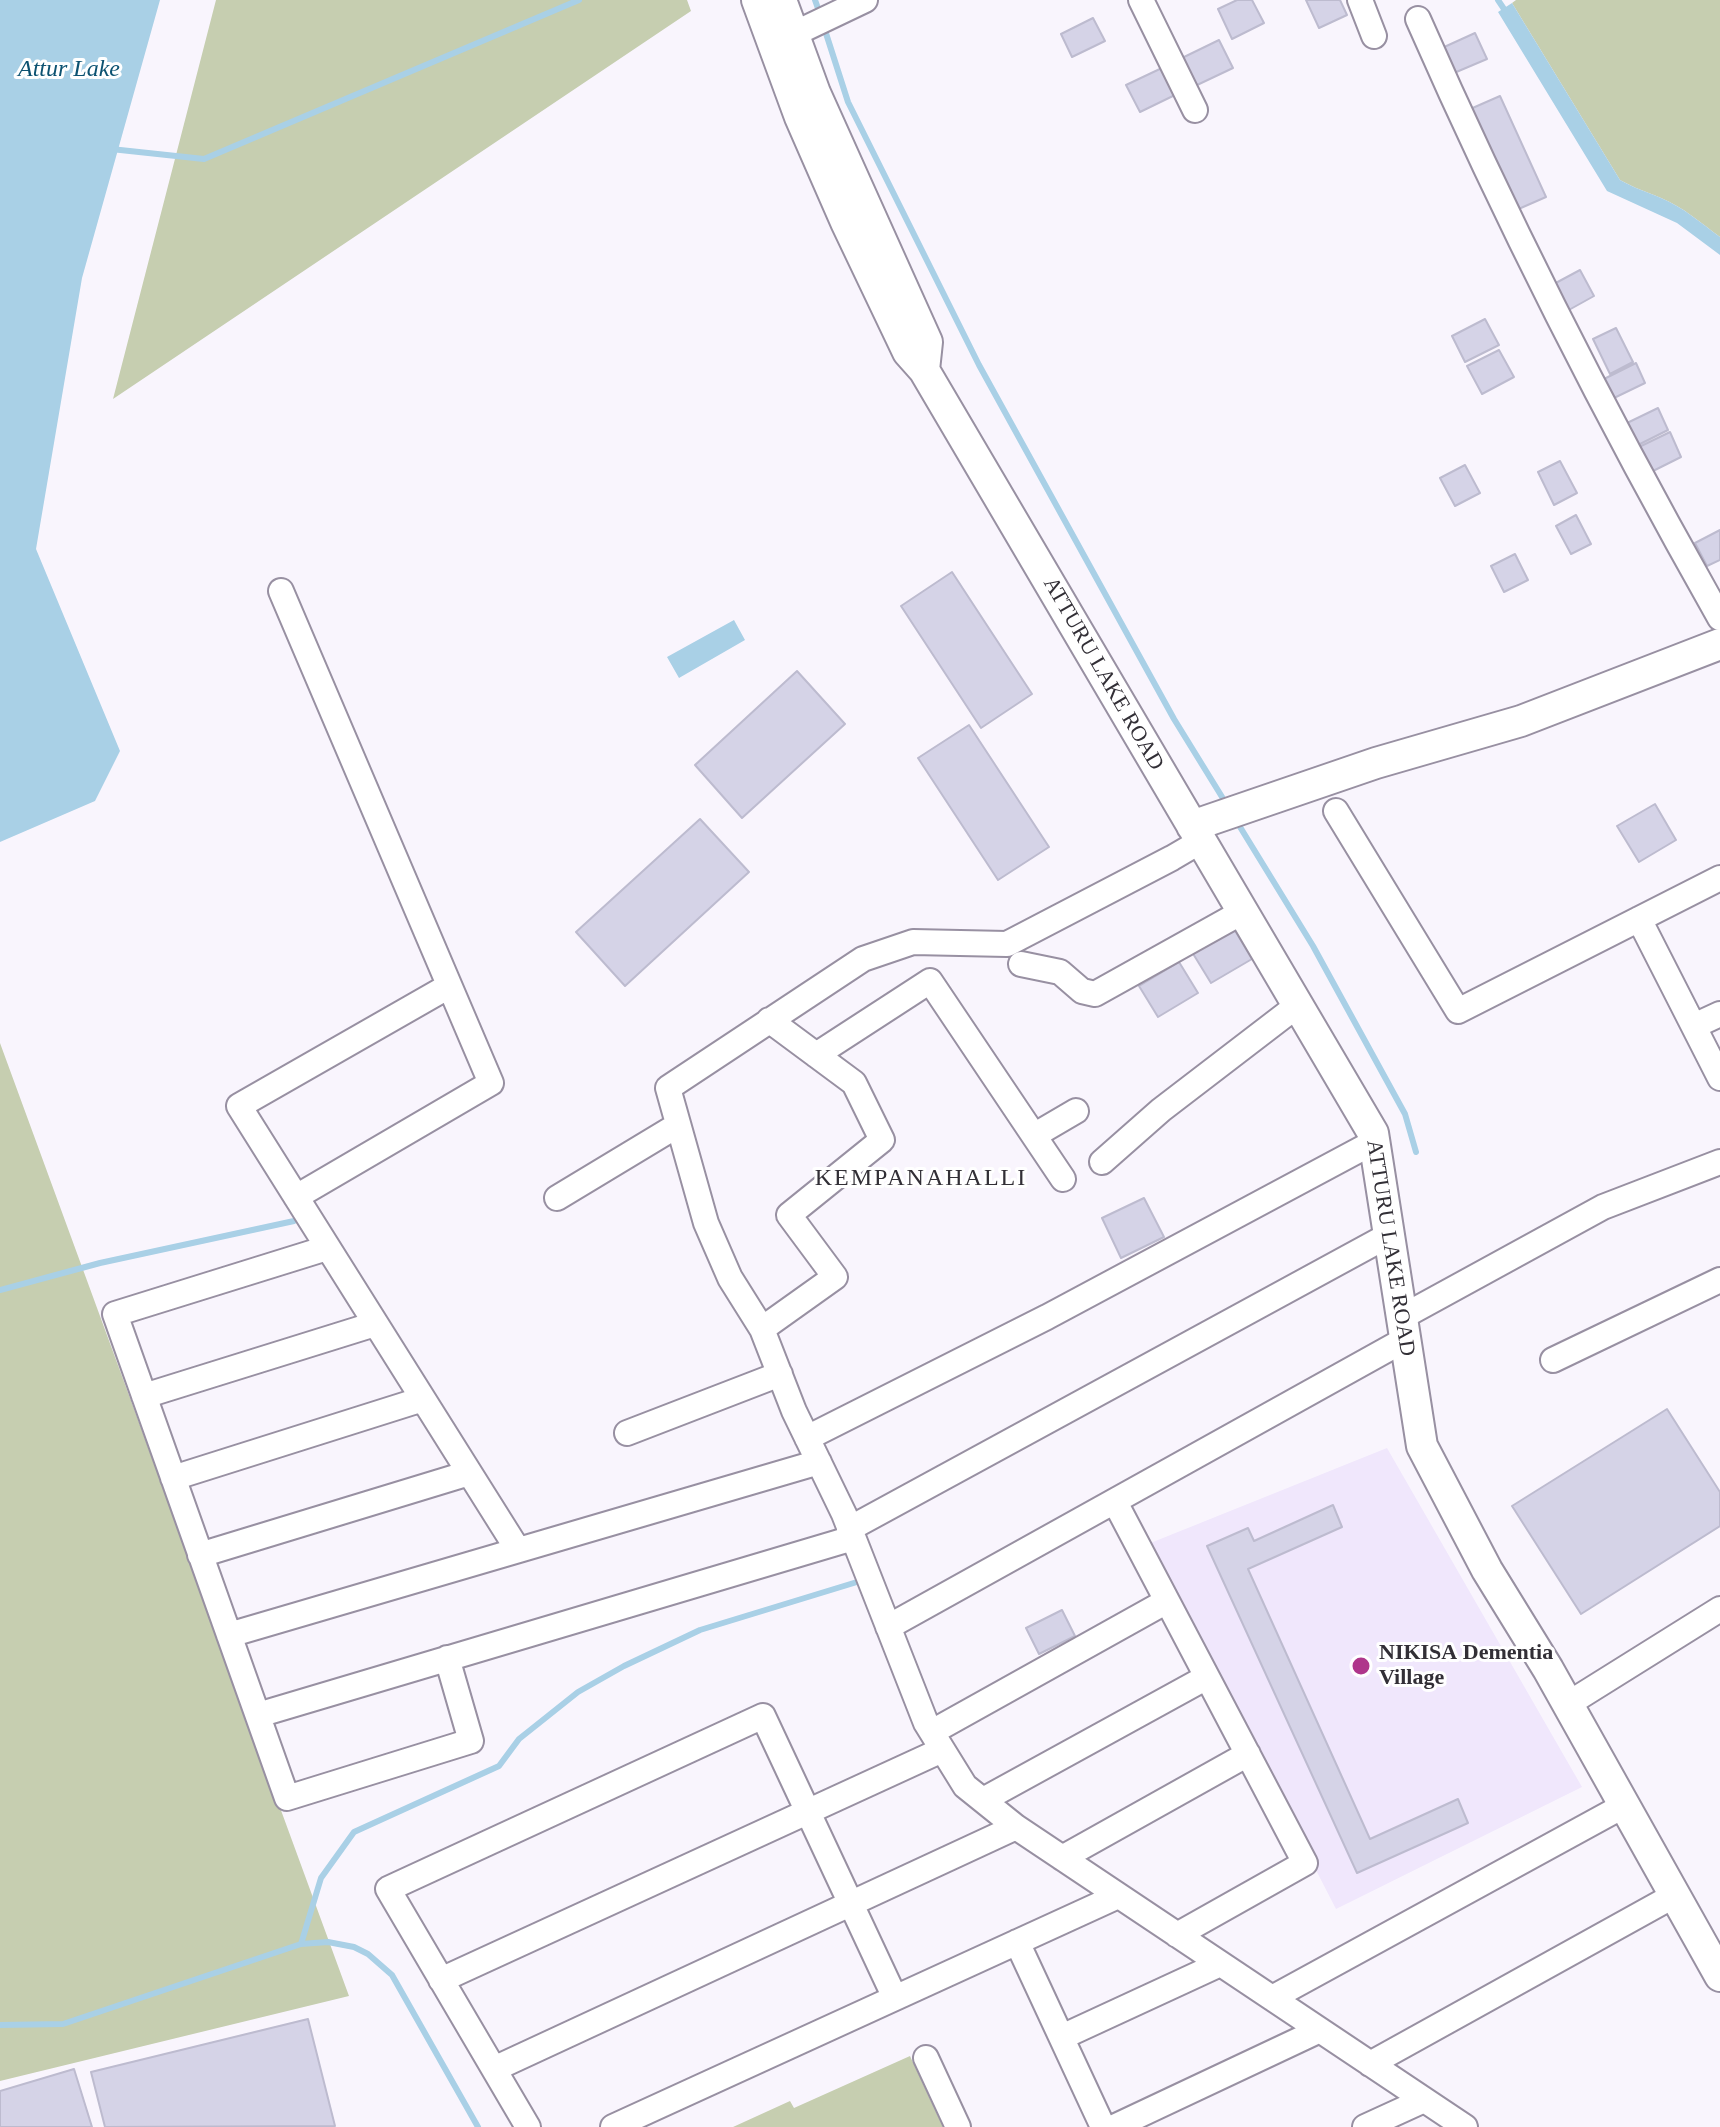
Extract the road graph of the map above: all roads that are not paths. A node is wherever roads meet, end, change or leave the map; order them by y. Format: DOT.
graph roads {
  1 [pos="757,0"];
  2 [pos="781,0"];
  3 [pos="865,0"];
  4 [pos="1141,0"];
  5 [pos="1360,0"];
  6 [pos="1418,19"];
  7 [pos="1374,36"];
  8 [pos="783,39"];
  9 [pos="1195,110"];
  10 [pos="281,591"];
  11 [pos="1720,618"];
  12 [pos="1720,644"];
  13 [pos="1336,811"];
  14 [pos="1197,833"];
  15 [pos="1720,878"];
  16 [pos="1235,916"];
  17 [pos="1639,919"];
  18 [pos="913,942"];
  19 [pos="1021,964"];
  20 [pos="930,981"];
  21 [pos="449,986"];
  22 [pos="1298,1005"];
  23 [pos="1720,1014"];
  24 [pos="769,1020"];
  25 [pos="1694,1026"];
  26 [pos="816,1055"];
  27 [pos="1720,1078"];
  28 [pos="1076,1111"];
  29 [pos="678,1125"];
  30 [pos="1035,1135"];
  31 [pos="1374,1142"];
  32 [pos="1102,1162"];
  33 [pos="1720,1162"];
  34 [pos="1063,1179"];
  35 [pos="296,1197"];
  36 [pos="557,1198"];
  37 [pos="1389,1235"];
  38 [pos="327,1248"];
  39 [pos="1720,1280"];
  40 [pos="375,1324"];
  41 [pos="1404,1328"];
  42 [pos="762,1329"];
  43 [pos="1553,1360"];
  44 [pos="780,1374"];
  45 [pos="144,1396"];
  46 [pos="423,1399"];
  47 [pos="627,1433"];
  48 [pos="807,1438"];
  49 [pos="819,1462"];
  50 [pos="469,1473"];
  51 [pos="173,1478"];
  52 [pos="1115,1502"];
  53 [pos="851,1533"];
  54 [pos="518,1550"];
  55 [pos="200,1555"];
  56 [pos="1167,1601"];
  57 [pos="1720,1609"];
  58 [pos="888,1627"];
  59 [pos="229,1635"];
  60 [pos="447,1658"];
  61 [pos="1207,1677"];
  62 [pos="1568,1704"];
  63 [pos="258,1715"];
  64 [pos="937,1741"];
  65 [pos="1248,1754"];
  66 [pos="983,1800"];
  67 [pos="1625,1805"];
  68 [pos="807,1812"];
  69 [pos="1016,1827"];
  70 [pos="1062,1858"];
  71 [pos="1675,1895"];
  72 [pos="1118,1896"];
  73 [pos="851,1904"];
  74 [pos="1177,1935"];
  75 [pos="1017,1942"];
  76 [pos="1717,1961"];
  77 [pos="1220,1964"];
  78 [pos="441,1980"];
  79 [pos="895,1998"];
  80 [pos="1272,1998"];
  81 [pos="1320,2030"];
  82 [pos="1062,2037"];
  83 [pos="926,2058"];
  84 [pos="1370,2064"];
  85 [pos="494,2069"];
  86 [pos="1424,2100"];
  87 [pos="528,2127"];
  88 [pos="613,2127"];
  89 [pos="958,2127"];
  90 [pos="1103,2127"];
  91 [pos="1114,2127"];
  92 [pos="1365,2127"];
  93 [pos="1465,2127"];
  1 -- 8 [label="street, ATTURU LAKE ROAD"];
  2 -- 8 [label="street, ATTURU LAKE ROAD"];
  3 -- 8 [label="street"];
  4 -- 9 [label="street"];
  5 -- 7 [label="street"];
  6 -- 11 [label="street"];
  8 -- 14 [label="street, ATTURU LAKE ROAD"];
  10 -- 21 [label="street"];
  12 -- 14 [label="street"];
  13 -- 17 [label="street"];
  14 -- 18 [label="street"];
  14 -- 22 [label="street, ATTURU LAKE ROAD"];
  15 -- 17 [label="street"];
  16 -- 19 [label="street"];
  17 -- 25 [label="street"];
  18 -- 20 [label="street"];
  18 -- 24 [label="street"];
  20 -- 26 [label="street"];
  20 -- 30 [label="street"];
  21 -- 35 [label="street"];
  21 -- 35 [label="street"];
  22 -- 31 [label="street, ATTURU LAKE ROAD"];
  22 -- 32 [label="street"];
  23 -- 25 [label="street"];
  24 -- 26 [label="street"];
  24 -- 29 [label="street"];
  25 -- 27 [label="street"];
  26 -- 42 [label="street"];
  28 -- 30 [label="street"];
  29 -- 36 [label="street"];
  29 -- 42 [label="street"];
  30 -- 34 [label="street"];
  31 -- 37 [label="street, ATTURU LAKE ROAD"];
  31 -- 48 [label="street"];
  33 -- 41 [label="street"];
  35 -- 38 [label="street"];
  37 -- 41 [label="street, ATTURU LAKE ROAD"];
  37 -- 53 [label="street"];
  38 -- 40 [label="street"];
  38 -- 45 [label="street"];
  39 -- 43 [label="street"];
  40 -- 45 [label="street"];
  40 -- 46 [label="street"];
  41 -- 52 [label="street"];
  41 -- 62 [label="street, ATTURU LAKE ROAD"];
  42 -- 44 [label="street"];
  44 -- 47 [label="street"];
  44 -- 48 [label="street"];
  45 -- 51 [label="street"];
  46 -- 50 [label="street"];
  46 -- 51 [label="street"];
  48 -- 49 [label="street"];
  49 -- 53 [label="street"];
  49 -- 54 [label="street"];
  50 -- 54 [label="street"];
  50 -- 55 [label="street"];
  51 -- 55 [label="street"];
  52 -- 56 [label="street"];
  52 -- 58 [label="street"];
  53 -- 58 [label="street"];
  53 -- 60 [label="street"];
  54 -- 59 [label="street"];
  55 -- 59 [label="street"];
  56 -- 61 [label="street"];
  56 -- 64 [label="street"];
  57 -- 62 [label="street"];
  58 -- 64 [label="street"];
  59 -- 63 [label="street"];
  60 -- 63 [label="street"];
  60 -- 63 [label="street"];
  61 -- 65 [label="street"];
  61 -- 66 [label="street"];
  62 -- 67 [label="street, ATTURU LAKE ROAD"];
  64 -- 66 [label="street"];
  64 -- 68 [label="street"];
  65 -- 70 [label="street"];
  65 -- 74 [label="street"];
  66 -- 69 [label="street"];
  67 -- 71 [label="street, ATTURU LAKE ROAD"];
  67 -- 80 [label="street"];
  68 -- 73 [label="street"];
  68 -- 78 [label="street"];
  68 -- 78 [label="street"];
  69 -- 70 [label="street"];
  69 -- 73 [label="street"];
  70 -- 72 [label="street"];
  71 -- 76 [label="street, ATTURU LAKE ROAD"];
  71 -- 84 [label="street"];
  72 -- 74 [label="street"];
  72 -- 75 [label="street"];
  73 -- 79 [label="street"];
  73 -- 85 [label="street"];
  74 -- 77 [label="street"];
  75 -- 79 [label="street"];
  75 -- 82 [label="street"];
  77 -- 80 [label="street"];
  77 -- 82 [label="street"];
  78 -- 85 [label="street"];
  79 -- 88 [label="street"];
  80 -- 81 [label="street"];
  81 -- 84 [label="street"];
  81 -- 91 [label="street"];
  82 -- 90 [label="street"];
  83 -- 89 [label="street"];
  84 -- 86 [label="street"];
  85 -- 87 [label="street"];
  86 -- 92 [label="street"];
  86 -- 93 [label="street"];
}
